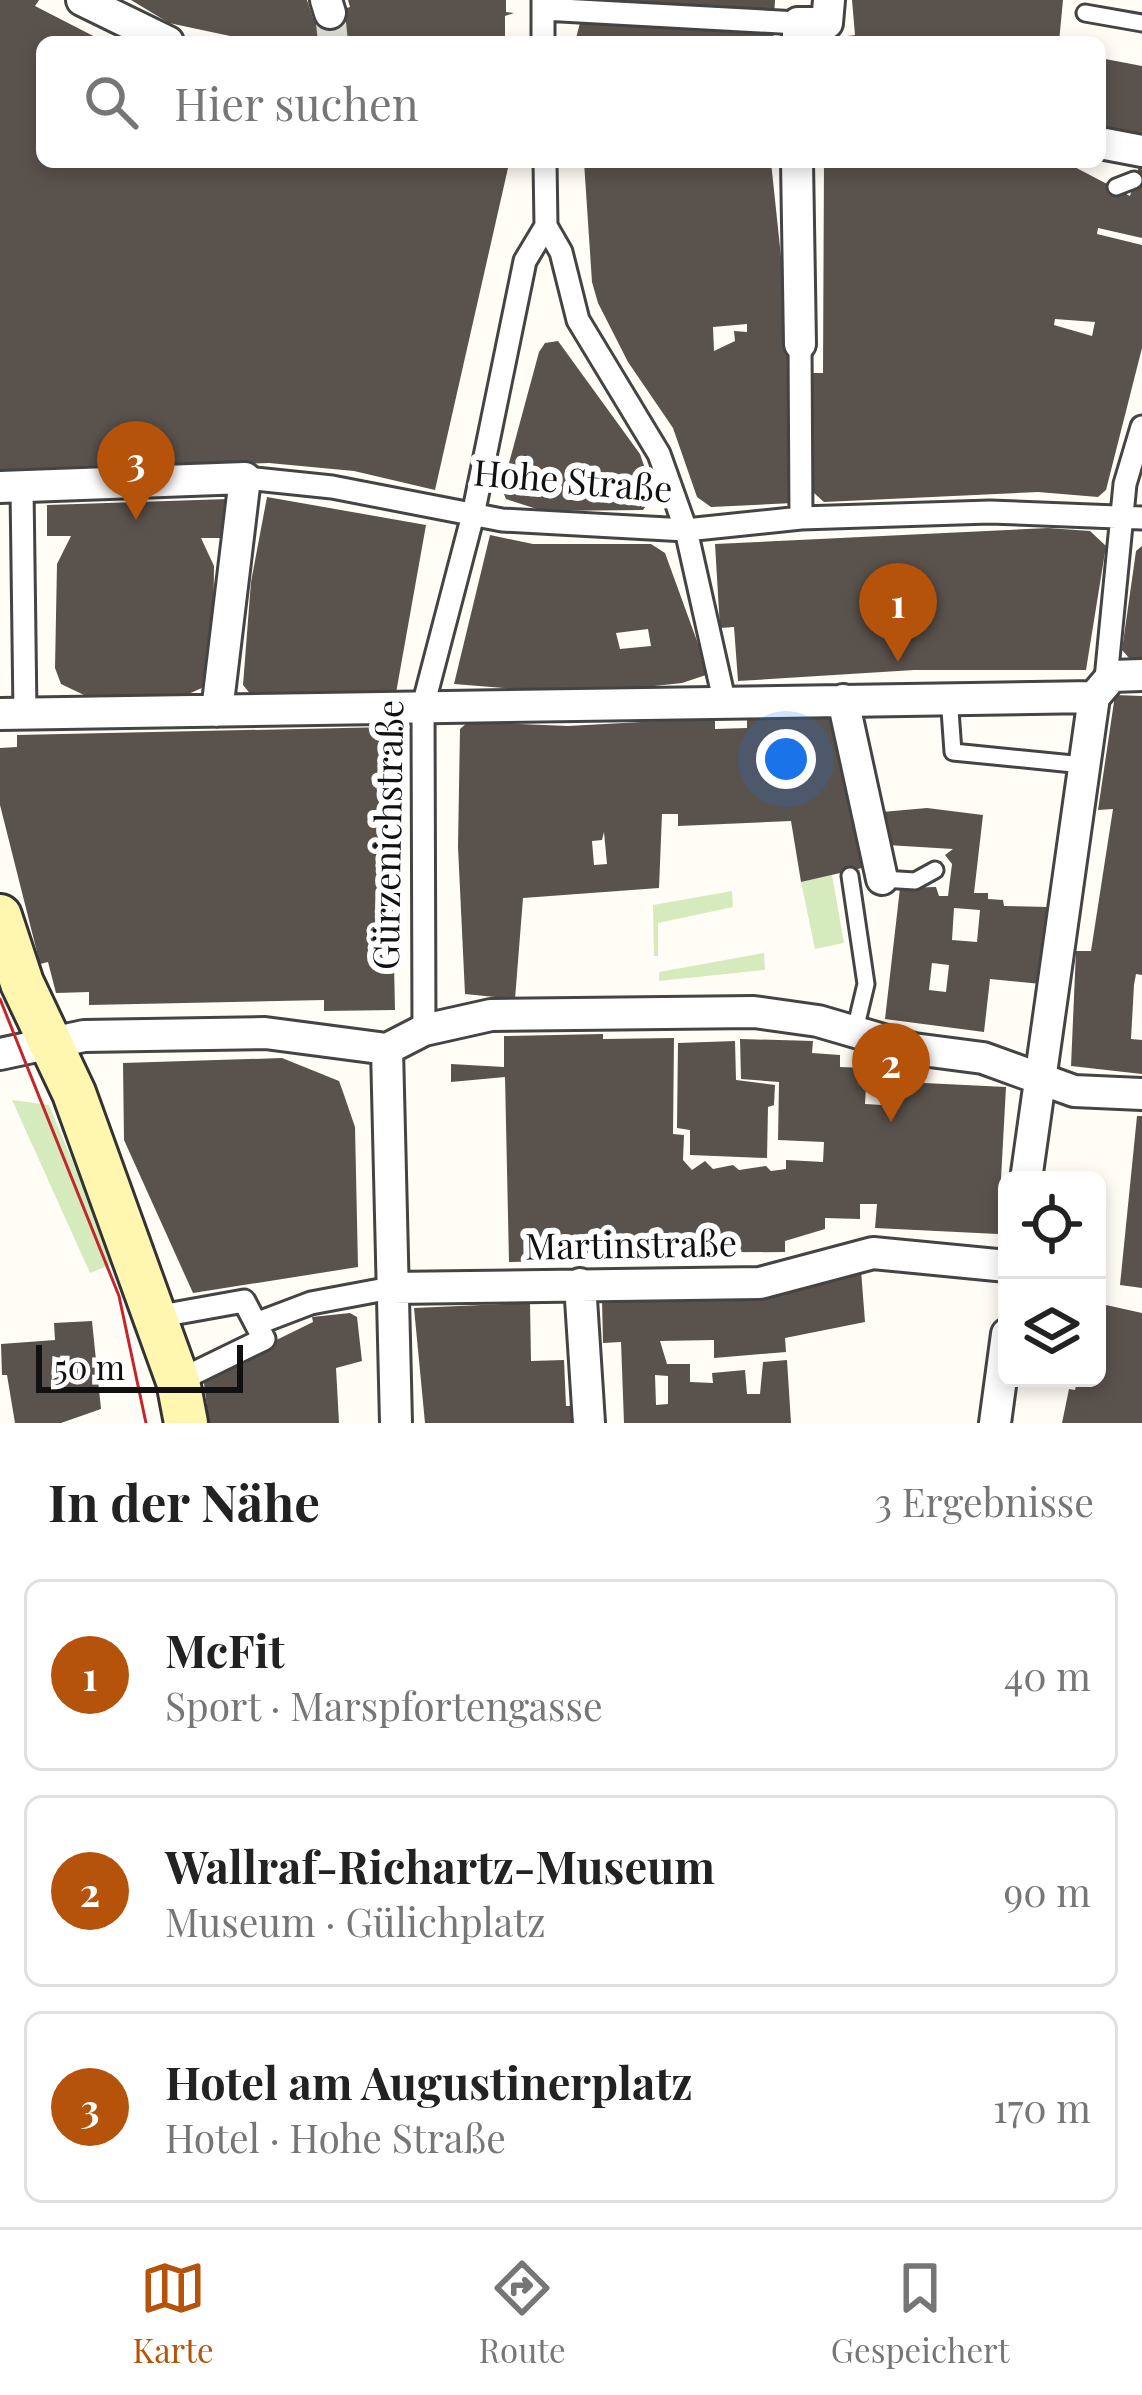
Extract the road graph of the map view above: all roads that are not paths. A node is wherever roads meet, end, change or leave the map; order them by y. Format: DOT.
graph roads {
  1 [pos="82,0"];
  2 [pos="829,0"];
  3 [pos="543,5"];
  4 [pos="1085,13"];
  5 [pos="1142,23"];
  6 [pos="798,33"];
  7 [pos="156,36"];
  8 [pos="544,36"];
  9 [pos="1106,146"];
  10 [pos="1138,165"];
  11 [pos="545,168"];
  12 [pos="796,168"];
  13 [pos="1116,187"];
  14 [pos="546,226"];
  15 [pos="800,344"];
  16 [pos="1142,427"];
  17 [pos="245,478"];
  18 [pos="11,487"];
  19 [pos="473,514"];
  20 [pos="1132,517"];
  21 [pos="801,518"];
  22 [pos="686,530"];
  23 [pos="1142,675"];
  24 [pos="1100,688"];
  25 [pos="949,696"];
  26 [pos="843,700"];
  27 [pos="725,704"];
  28 [pos="423,706"];
  29 [pos="10,710"];
  30 [pos="218,711"];
  31 [pos="1083,765"];
  32 [pos="934,871"];
  33 [pos="866,878"];
  34 [pos="3,950"];
  35 [pos="424,1030"];
  36 [pos="855,1030"];
  37 [pos="50,1042"];
  38 [pos="387,1049"];
  39 [pos="0,1054"];
  40 [pos="1039,1076"];
  41 [pos="1142,1094"];
  42 [pos="1027,1171"];
  43 [pos="998,1265"];
  44 [pos="580,1284"];
  45 [pos="392,1288"];
  46 [pos="155,1317"];
  47 [pos="256,1324"];
  48 [pos="178,1381"];
  49 [pos="1000,1387"];
  50 [pos="186,1423"];
  51 [pos="396,1423"];
  52 [pos="590,1423"];
  53 [pos="995,1423"];
  1 -- 7 [label="street"];
  2 -- 6 [label="street"];
  3 -- 6 [label="street"];
  3 -- 8 [label="street"];
  4 -- 5 [label="lane"];
  9 -- 10 [label="street"];
  10 -- 13 [label="lane"];
  11 -- 14 [label="street"];
  12 -- 15 [label="street"];
  14 -- 19 [label="street, Gürzenichstraße"];
  14 -- 22 [label="street"];
  15 -- 21 [label="street"];
  16 -- 20 [label="street"];
  17 -- 18 [label="street, Hohe Straße"];
  17 -- 19 [label="street, Hohe Straße"];
  17 -- 30 [label="street"];
  18 -- 29 [label="street"];
  19 -- 22 [label="street, Hohe Straße"];
  19 -- 28 [label="street, Gürzenichstraße"];
  20 -- 21 [label="street, Hohe Straße"];
  20 -- 24 [label="street"];
  21 -- 22 [label="street, Hohe Straße"];
  22 -- 27 [label="street"];
  23 -- 24 [label="street"];
  24 -- 25 [label="street"];
  24 -- 31 [label="street"];
  25 -- 26 [label="street"];
  25 -- 31 [label="lane"];
  26 -- 27 [label="street"];
  26 -- 33 [label="street"];
  27 -- 28 [label="street"];
  28 -- 30 [label="street"];
  28 -- 35 [label="street, Gürzenichstraße"];
  29 -- 30 [label="street"];
  31 -- 40 [label="street"];
  32 -- 33 [label="lane"];
  33 -- 36 [label="lane"];
  34 -- 37 [label="main road"];
  35 -- 36 [label="street"];
  35 -- 38 [label="street"];
  36 -- 40 [label="street"];
  37 -- 38 [label="street"];
  37 -- 39 [label="street"];
  37 -- 46 [label="main road"];
  38 -- 45 [label="street"];
  40 -- 41 [label="street"];
  40 -- 42 [label="street"];
  43 -- 44 [label="street, Martinstraße"];
  44 -- 45 [label="street, Martinstraße"];
  44 -- 52 [label="street"];
  45 -- 47 [label="street, Martinstraße"];
  45 -- 51 [label="street"];
  46 -- 47 [label="street"];
  46 -- 48 [label="main road"];
  47 -- 48 [label="street, Martinstraße"];
  48 -- 50 [label="main road"];
  49 -- 53 [label="street"];
}
